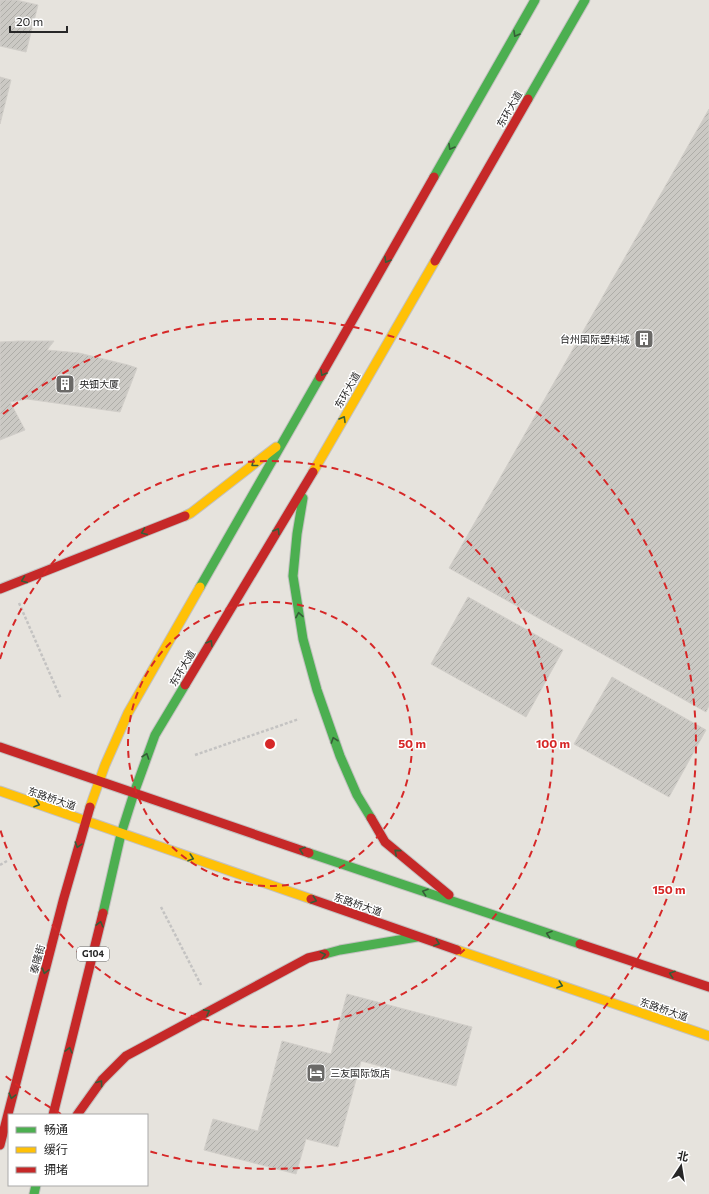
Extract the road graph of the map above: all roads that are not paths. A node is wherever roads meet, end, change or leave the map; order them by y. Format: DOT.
graph roads {
  1 [pos="535,0"];
  2 [pos="585,0"];
  3 [pos="285,440"];
  4 [pos="305,486"];
  5 [pos="0,589"];
  6 [pos="0,748"];
  7 [pos="98,781"];
  8 [pos="0,791"];
  9 [pos="134,793"];
  10 [pos="86,821"];
  11 [pos="121,834"];
  12 [pos="459,904"];
  13 [pos="420,937"];
  14 [pos="709,987"];
  15 [pos="709,1036"];
  16 [pos="53,1114"];
  17 [pos="78,1114"];
  18 [pos="0,1144"];
  1 -- 3 [label="main road, one-way"];
  4 -- 2 [label="main road, 东环大道, one-way"];
  3 -- 5 [label="main road, one-way"];
  3 -- 7 [label="main road"];
  9 -- 4 [label="main road, 东环大道, one-way"];
  12 -- 4 [label="main road, one-way"];
  6 -- 7 [label="main road"];
  7 -- 9 [label="main road"];
  7 -- 10 [label="main road, 泰隆街"];
  8 -- 10 [label="main road, 东路桥大道, one-way"];
  9 -- 11 [label="main road, G104"];
  12 -- 9 [label="main road, one-way"];
  10 -- 11 [label="main road, 东路桥大道"];
  10 -- 18 [label="main road, 泰隆街, one-way"];
  11 -- 13 [label="main road, 东路桥大道, one-way"];
  16 -- 11 [label="main road, G104, one-way"];
  14 -- 12 [label="main road, one-way"];
  13 -- 15 [label="main road, 东路桥大道, one-way"];
  17 -- 13 [label="main road, one-way"];
}
